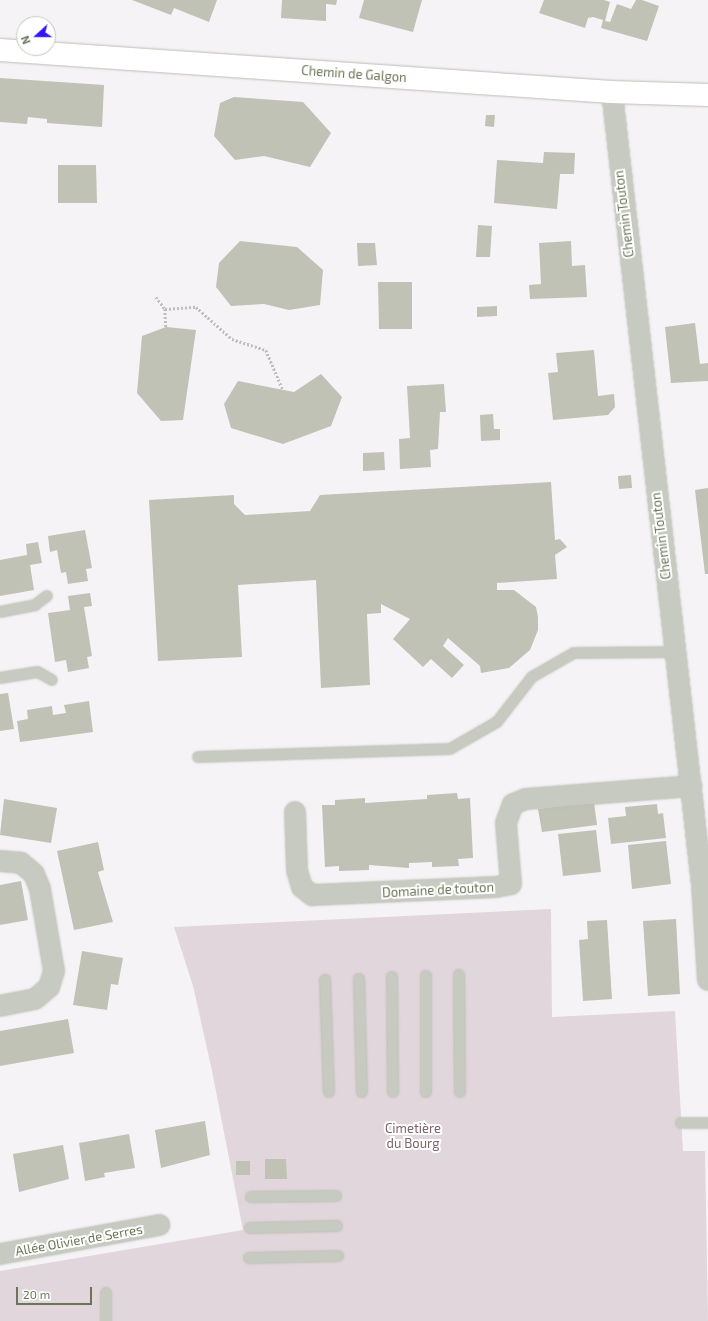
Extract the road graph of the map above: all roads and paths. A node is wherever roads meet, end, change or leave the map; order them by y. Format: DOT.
graph roads {
  1 [pos="0,50"];
  2 [pos="612,92"];
  3 [pos="708,95"];
  4 [pos="156,297"];
  5 [pos="165,309"];
  6 [pos="166,328"];
  7 [pos="283,390"];
  8 [pos="47,596"];
  9 [pos="0,612"];
  10 [pos="675,652"];
  11 [pos="0,678"];
  12 [pos="52,680"];
  13 [pos="198,757"];
  14 [pos="691,786"];
  15 [pos="295,812"];
  16 [pos="0,861"];
  17 [pos="459,975"];
  18 [pos="426,976"];
  19 [pos="392,977"];
  20 [pos="359,979"];
  21 [pos="326,980"];
  22 [pos="708,980"];
  23 [pos="0,1006"];
  24 [pos="329,1092"];
  25 [pos="362,1092"];
  26 [pos="393,1092"];
  27 [pos="426,1092"];
  28 [pos="460,1092"];
  29 [pos="681,1123"];
  30 [pos="708,1123"];
  31 [pos="336,1196"];
  32 [pos="251,1197"];
  33 [pos="159,1225"];
  34 [pos="337,1226"];
  35 [pos="250,1228"];
  36 [pos="0,1254"];
  37 [pos="338,1256"];
  38 [pos="249,1258"];
  39 [pos="106,1293"];
  40 [pos="106,1321"];
  1 -- 2 [label="main road, Chemin de Galgon"];
  2 -- 3 [label="main road, Chemin de Galgon"];
  2 -- 10 [label="street, Chemin Touton"];
  4 -- 5 [label="path"];
  5 -- 6 [label="path"];
  5 -- 7 [label="path"];
  8 -- 9 [label="lane"];
  10 -- 13 [label="lane"];
  10 -- 14 [label="street, Chemin Touton"];
  11 -- 12 [label="lane"];
  14 -- 15 [label="street, Domaine de touton"];
  14 -- 22 [label="street, Chemin Touton"];
  16 -- 23 [label="street"];
  17 -- 28 [label="lane"];
  18 -- 27 [label="lane"];
  19 -- 26 [label="lane"];
  20 -- 25 [label="lane"];
  21 -- 24 [label="lane"];
  29 -- 30 [label="lane"];
  31 -- 32 [label="lane"];
  33 -- 36 [label="street, Allée Olivier de Serres"];
  34 -- 35 [label="lane"];
  37 -- 38 [label="lane"];
  39 -- 40 [label="lane"];
}
